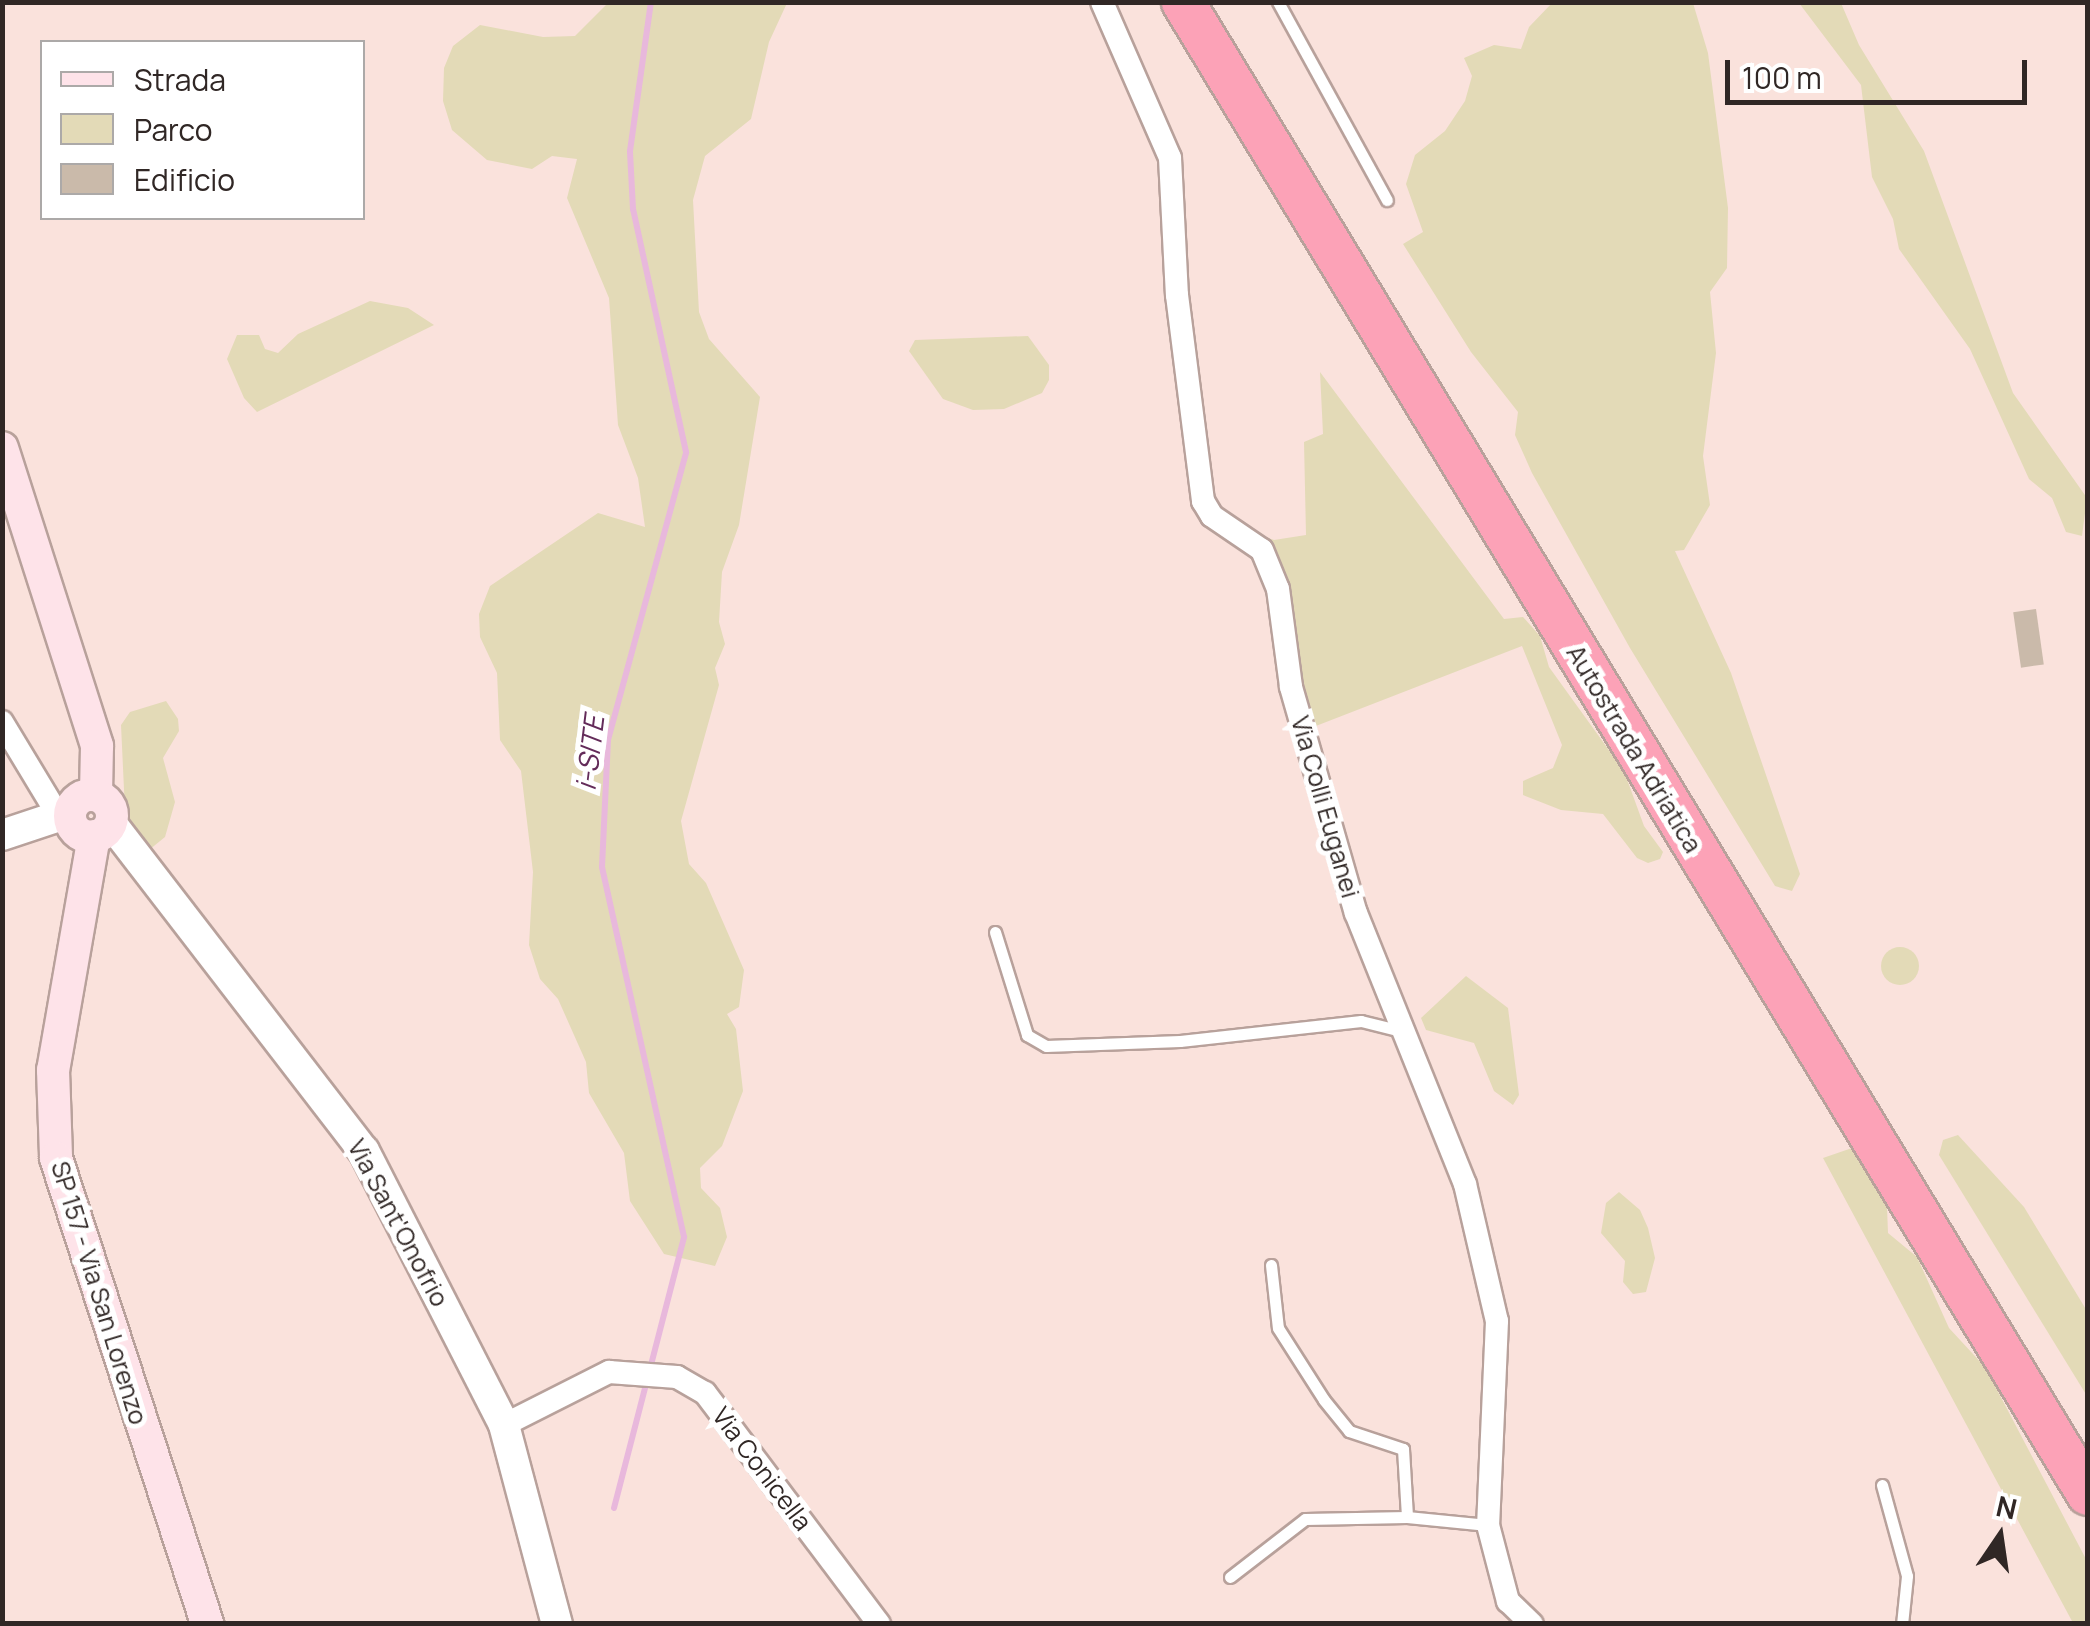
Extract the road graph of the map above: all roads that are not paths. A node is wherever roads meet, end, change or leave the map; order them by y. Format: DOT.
graph roads {
  1 [pos="1102,2"];
  2 [pos="1183,2"];
  3 [pos="1214,2"];
  4 [pos="1278,2"];
  5 [pos="1386,200"];
  6 [pos="2,448"];
  7 [pos="2,722"];
  8 [pos="86,816"];
  9 [pos="2,835"];
  10 [pos="995,932"];
  11 [pos="1405,1032"];
  12 [pos="1271,1265"];
  13 [pos="504,1425"];
  14 [pos="2088,1441"];
  15 [pos="1882,1486"];
  16 [pos="2088,1494"];
  17 [pos="1407,1517"];
  18 [pos="1488,1525"];
  19 [pos="1230,1577"];
  20 [pos="207,1624"];
  21 [pos="557,1624"];
  22 [pos="880,1624"];
  23 [pos="1532,1624"];
  24 [pos="1902,1624"];
  1 -- 11 [label="street, Via Colli Euganei"];
  2 -- 16 [label="highway, Autostrada Adriatica"];
  3 -- 14 [label="highway, Autostrada Adriatica"];
  4 -- 5 [label="lane"];
  6 -- 8 [label="main road, SP 157 - Via San Lorenzo"];
  7 -- 8 [label="street"];
  8 -- 9 [label="street"];
  8 -- 13 [label="street, Via Sant'Onofrio"];
  8 -- 20 [label="main road, SP 157 - Via San Lorenzo"];
  10 -- 11 [label="lane"];
  11 -- 18 [label="street, Via Colli Euganei"];
  12 -- 17 [label="lane"];
  13 -- 21 [label="street, Via Sant'Onofrio"];
  13 -- 22 [label="street, Via Conicella"];
  15 -- 24 [label="lane"];
  17 -- 18 [label="lane"];
  17 -- 19 [label="lane"];
  18 -- 23 [label="street, Via Colli Euganei"];
}
